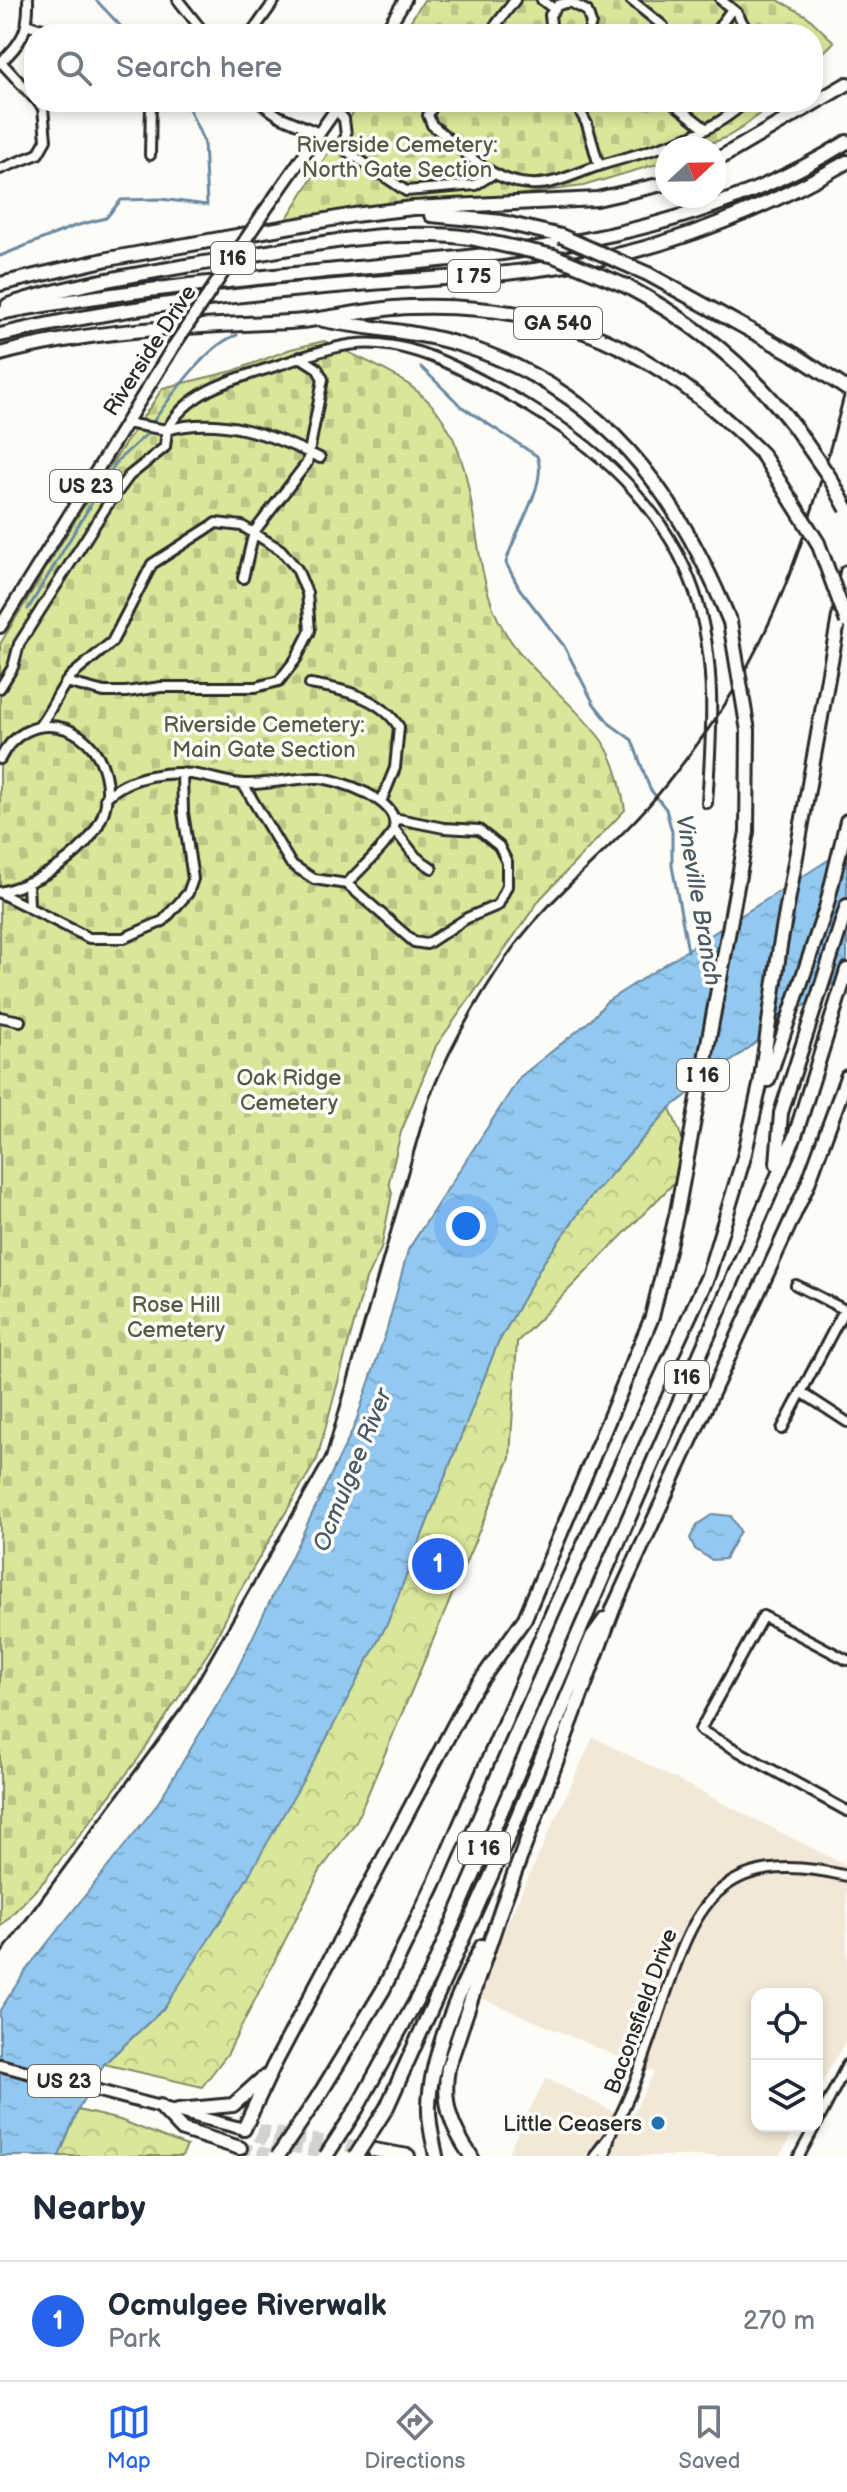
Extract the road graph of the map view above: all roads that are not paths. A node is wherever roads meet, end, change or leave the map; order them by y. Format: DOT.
graph roads {
  1 [pos="28,0"];
  2 [pos="178,0"];
  3 [pos="275,0"];
  4 [pos="405,0"];
  5 [pos="515,0"];
  6 [pos="542,0"];
  7 [pos="631,0"];
  8 [pos="721,0"];
  9 [pos="584,3"];
  10 [pos="554,9"];
  11 [pos="732,9"];
  12 [pos="29,24"];
  13 [pos="197,24"];
  14 [pos="258,24"];
  15 [pos="390,24"];
  16 [pos="497,24"];
  17 [pos="550,24"];
  18 [pos="589,24"];
  19 [pos="661,24"];
  20 [pos="721,24"];
  21 [pos="742,24"];
  22 [pos="24,35"];
  23 [pos="0,62"];
  24 [pos="847,84"];
  25 [pos="24,87"];
  26 [pos="823,98"];
  27 [pos="43,112"];
  28 [pos="151,112"];
  29 [pos="273,112"];
  30 [pos="335,112"];
  31 [pos="341,112"];
  32 [pos="430,112"];
  33 [pos="581,112"];
  34 [pos="685,112"];
  35 [pos="730,112"];
  36 [pos="799,112"];
  37 [pos="705,128"];
  38 [pos="319,133"];
  39 [pos="847,142"];
  40 [pos="727,154"];
  41 [pos="150,155"];
  42 [pos="847,162"];
  43 [pos="599,166"];
  44 [pos="0,169"];
  45 [pos="493,174"];
  46 [pos="655,186"];
  47 [pos="396,211"];
  48 [pos="0,284"];
  49 [pos="0,310"];
  50 [pos="316,319"];
  51 [pos="0,335"];
  52 [pos="0,354"];
  53 [pos="300,357"];
  54 [pos="847,389"];
  55 [pos="125,423"];
  56 [pos="167,430"];
  57 [pos="309,453"];
  58 [pos="320,458"];
  59 [pos="847,509"];
  60 [pos="254,532"];
  61 [pos="847,572"];
  62 [pos="243,578"];
  63 [pos="847,622"];
  64 [pos="0,627"];
  65 [pos="66,682"];
  66 [pos="310,684"];
  67 [pos="0,688"];
  68 [pos="40,725"];
  69 [pos="0,759"];
  70 [pos="182,773"];
  71 [pos="105,776"];
  72 [pos="243,784"];
  73 [pos="122,786"];
  74 [pos="105,799"];
  75 [pos="381,802"];
  76 [pos="707,803"];
  77 [pos="394,818"];
  78 [pos="847,821"];
  79 [pos="394,829"];
  80 [pos="432,868"];
  81 [pos="28,883"];
  82 [pos="347,884"];
  83 [pos="0,893"];
  84 [pos="29,905"];
  85 [pos="847,906"];
  86 [pos="847,970"];
  87 [pos="0,1017"];
  88 [pos="20,1021"];
  89 [pos="847,1077"];
  90 [pos="752,1124"];
  91 [pos="777,1171"];
  92 [pos="796,1285"];
  93 [pos="847,1311"];
  94 [pos="801,1392"];
  95 [pos="847,1422"];
  96 [pos="782,1429"];
  97 [pos="598,1582"];
  98 [pos="614,1607"];
  99 [pos="847,1660"];
  100 [pos="847,1811"];
  101 [pos="845,1877"];
  102 [pos="503,1904"];
  103 [pos="0,2065"];
  104 [pos="847,2065"];
  105 [pos="273,2067"];
  106 [pos="160,2106"];
  107 [pos="178,2110"];
  108 [pos="823,2111"];
  109 [pos="253,2131"];
  110 [pos="812,2132"];
  111 [pos="610,2135"];
  112 [pos="240,2148"];
  113 [pos="374,2150"];
  114 [pos="278,2156"];
  115 [pos="326,2156"];
  116 [pos="356,2156"];
  117 [pos="408,2156"];
  118 [pos="436,2156"];
  119 [pos="471,2156"];
  120 [pos="595,2156"];
  121 [pos="605,2156"];
  122 [pos="799,2156"];
  1 -- 12 [label="street"];
  2 -- 13 [label="street"];
  3 -- 14 [label="street"];
  4 -- 15 [label="main road"];
  5 -- 16 [label="street"];
  6 -- 10 [label="street"];
  7 -- 19 [label="street"];
  8 -- 11 [label="street"];
  9 -- 10 [label="street"];
  9 -- 18 [label="street"];
  10 -- 17 [label="street"];
  11 -- 20 [label="street"];
  11 -- 21 [label="street"];
  22 -- 23 [label="street"];
  23 -- 25 [label="street"];
  24 -- 26 [label="highway"];
  27 -- 44 [label="street"];
  28 -- 41 [label="street"];
  29 -- 38 [label="street"];
  30 -- 38 [label="main road, Riverside Drive / US 23"];
  31 -- 45 [label="street"];
  32 -- 45 [label="street"];
  33 -- 43 [label="street"];
  34 -- 37 [label="street"];
  35 -- 37 [label="street"];
  36 -- 40 [label="highway"];
  37 -- 43 [label="street"];
  38 -- 55 [label="main road, Riverside Drive / US 23, bridge"];
  39 -- 49 [label="highway, I 75"];
  42 -- 51 [label="highway, I 75"];
  43 -- 45 [label="street"];
  46 -- 47 [label="highway"];
  47 -- 48 [label="highway"];
  47 -- 54 [label="highway, bridge"];
  49 -- 59 [label="highway, I16, bridge"];
  50 -- 52 [label="highway, GA 540"];
  50 -- 63 [label="highway, GA 540, bridge"];
  50 -- 105 [label="highway, I 16, bridge"];
  53 -- 56 [label="street"];
  53 -- 57 [label="street"];
  53 -- 76 [label="street"];
  55 -- 56 [label="street"];
  55 -- 64 [label="main road, Riverside Drive / US 23"];
  56 -- 57 [label="street"];
  56 -- 67 [label="street"];
  57 -- 58 [label="street"];
  57 -- 60 [label="street"];
  60 -- 62 [label="street"];
  60 -- 65 [label="street"];
  60 -- 65 [label="street"];
  61 -- 90 [label="highway, I 16"];
  65 -- 68 [label="street"];
  66 -- 75 [label="street"];
  68 -- 69 [label="street"];
  68 -- 71 [label="street"];
  70 -- 72 [label="street"];
  70 -- 73 [label="street"];
  70 -- 84 [label="street"];
  71 -- 73 [label="street"];
  71 -- 74 [label="street"];
  72 -- 75 [label="street"];
  72 -- 82 [label="street"];
  73 -- 74 [label="street"];
  74 -- 81 [label="street"];
  75 -- 77 [label="street"];
  77 -- 79 [label="street"];
  77 -- 82 [label="street"];
  78 -- 90 [label="highway"];
  79 -- 80 [label="street"];
  79 -- 82 [label="street"];
  81 -- 83 [label="street"];
  81 -- 84 [label="street"];
  83 -- 84 [label="street"];
  85 -- 91 [label="highway, I16"];
  86 -- 91 [label="highway"];
  87 -- 88 [label="street"];
  89 -- 98 [label="highway, I 16"];
  90 -- 114 [label="highway, I 16, bridge"];
  91 -- 97 [label="highway, I16"];
  92 -- 93 [label="street"];
  93 -- 94 [label="street"];
  94 -- 95 [label="street"];
  94 -- 96 [label="street"];
  97 -- 115 [label="highway, I 16, bridge"];
  98 -- 102 [label="highway"];
  98 -- 116 [label="highway, I 16, bridge"];
  99 -- 100 [label="street"];
  101 -- 111 [label="street, Baconsfield Drive"];
  102 -- 118 [label="highway"];
  102 -- 119 [label="highway"];
  103 -- 106 [label="main road, US 23"];
  104 -- 108 [label="street"];
  105 -- 107 [label="highway"];
  105 -- 109 [label="highway"];
  106 -- 107 [label="main road, US 23"];
  106 -- 112 [label="highway"];
  107 -- 109 [label="main road, US 23"];
  110 -- 122 [label="street"];
  111 -- 120 [label="street, Baconsfield Drive"];
  111 -- 121 [label="street, Baconsfield Drive"];
  113 -- 117 [label="highway"];
}
